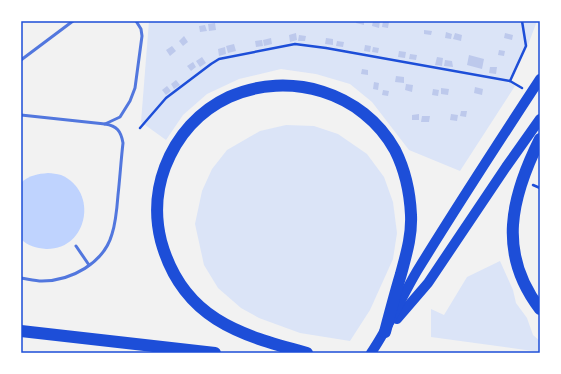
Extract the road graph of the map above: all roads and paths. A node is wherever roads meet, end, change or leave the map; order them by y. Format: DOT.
graph roads {
  1 [pos="73,21"];
  2 [pos="136,21"];
  3 [pos="522,21"];
  4 [pos="21,60"];
  5 [pos="540,79"];
  6 [pos="510,81"];
  7 [pos="531,93"];
  8 [pos="21,115"];
  9 [pos="540,119"];
  10 [pos="105,124"];
  11 [pos="140,128"];
  12 [pos="540,139"];
  13 [pos="76,246"];
  14 [pos="89,265"];
  15 [pos="21,278"];
  16 [pos="540,308"];
  17 [pos="21,331"];
  18 [pos="385,332"];
  19 [pos="215,353"];
  20 [pos="307,353"];
  21 [pos="371,353"];
  1 -- 4 [label="lane"];
  2 -- 10 [label="lane"];
  3 -- 6 [label="path"];
  5 -- 7 [label="main road"];
  6 -- 7 [label="path"];
  6 -- 11 [label="path"];
  7 -- 18 [label="main road"];
  8 -- 10 [label="lane"];
  9 -- 18 [label="main road"];
  10 -- 14 [label="lane"];
  12 -- 16 [label="highway"];
  13 -- 14 [label="lane"];
  14 -- 15 [label="lane"];
  17 -- 19 [label="highway"];
  18 -- 20 [label="highway"];
  18 -- 21 [label="main road"];
}
